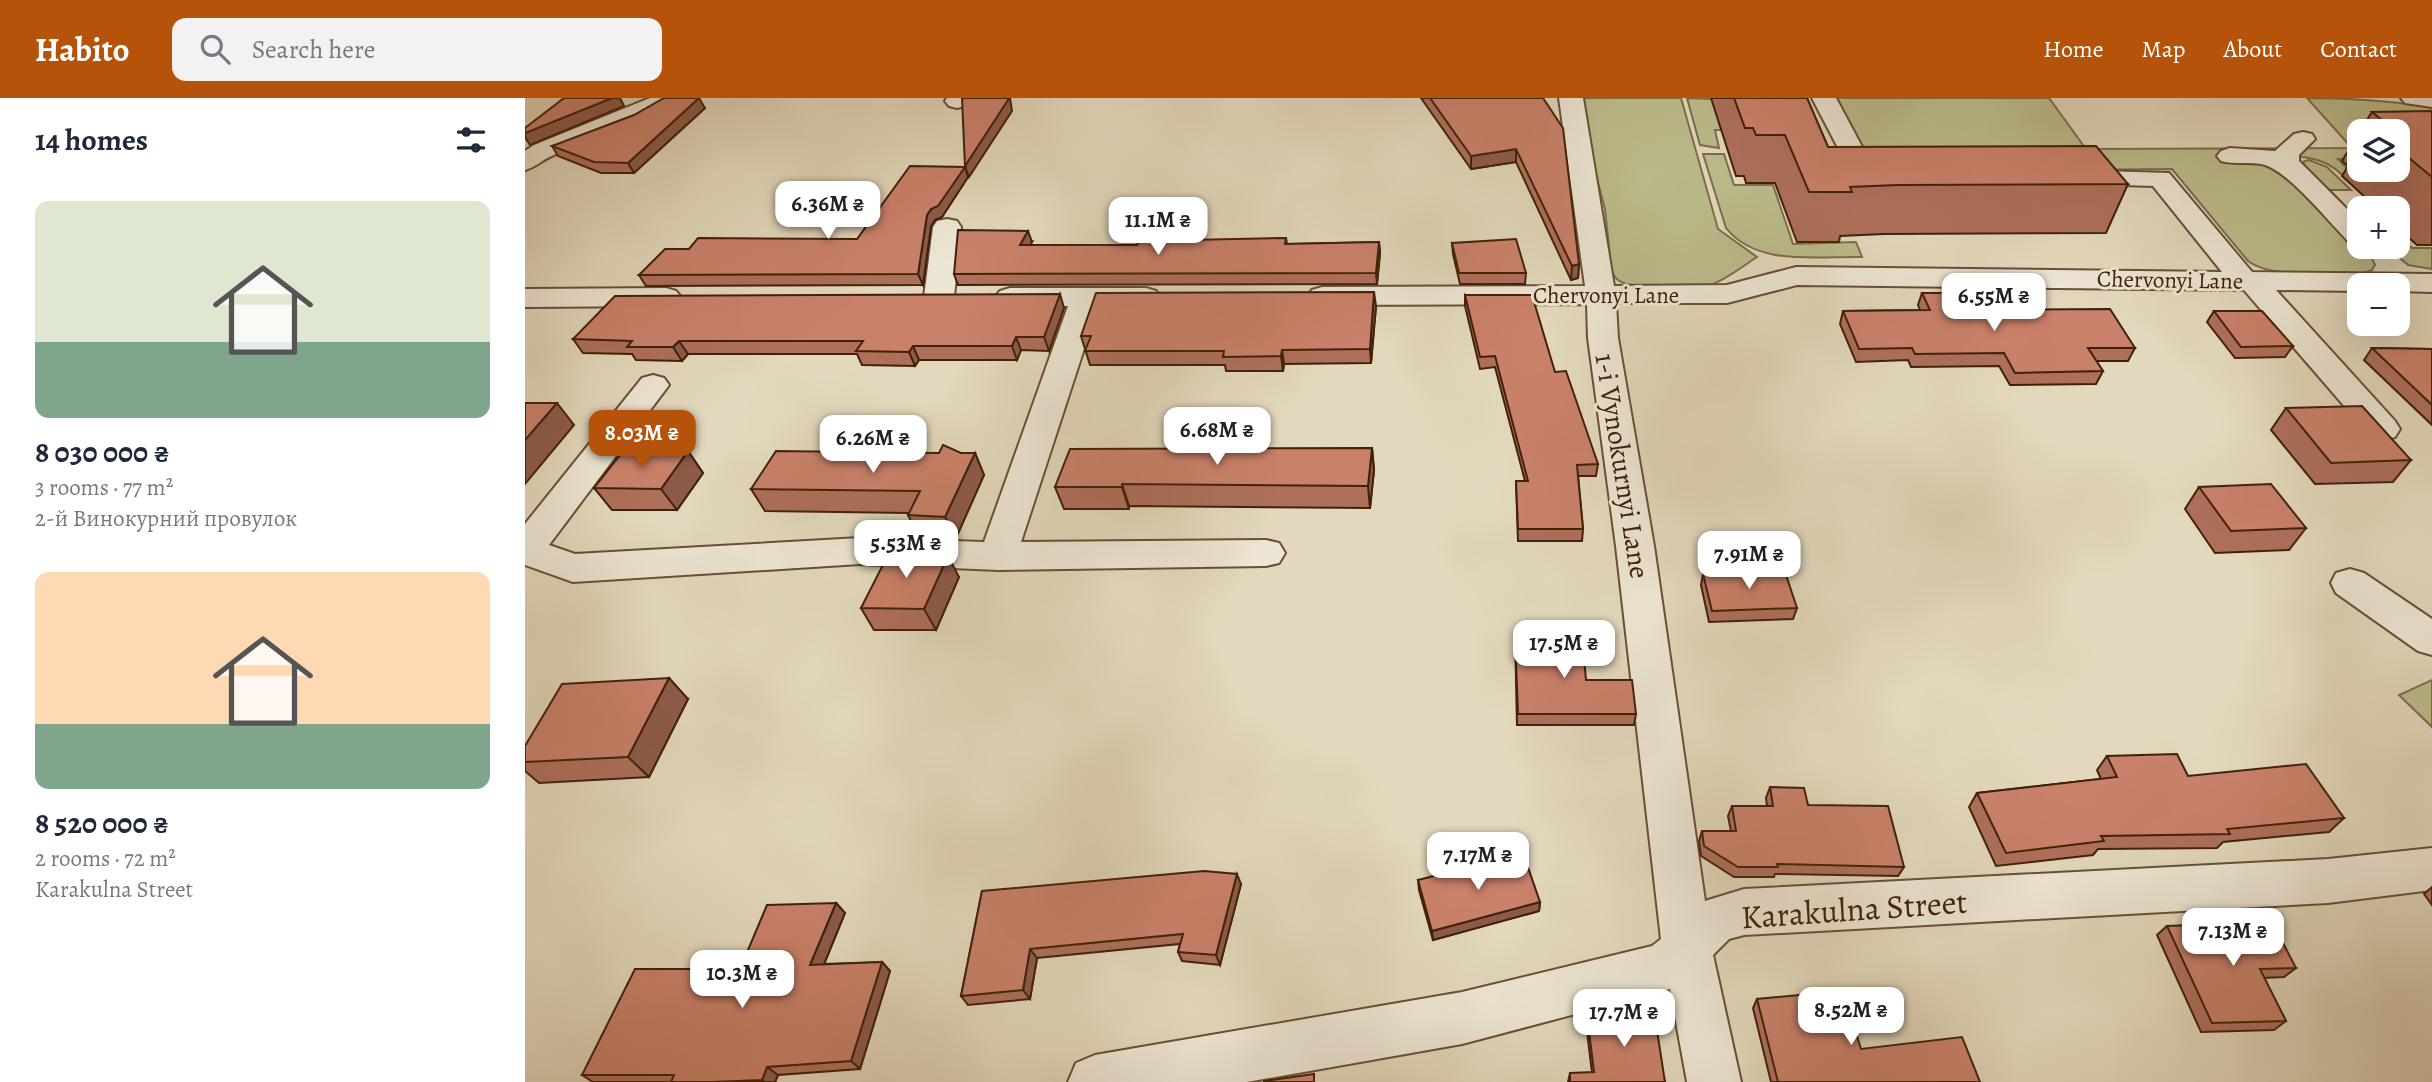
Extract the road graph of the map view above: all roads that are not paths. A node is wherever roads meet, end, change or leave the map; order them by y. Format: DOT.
graph roads {
  1 [pos="665,98"];
  2 [pos="1571,98"];
  3 [pos="1824,98"];
  4 [pos="2413,98"];
  5 [pos="2432,100"];
  6 [pos="2303,139"];
  7 [pos="2230,156"];
  8 [pos="525,162"];
  9 [pos="2291,169"];
  10 [pos="1908,178"];
  11 [pos="2048,178"];
  12 [pos="2347,224"];
  13 [pos="947,227"];
  14 [pos="2386,259"];
  15 [pos="2247,280"];
  16 [pos="2419,282"];
  17 [pos="1601,295"];
  18 [pos="1296,296"];
  19 [pos="696,297"];
  20 [pos="1086,297"];
  21 [pos="1170,297"];
  22 [pos="525,298"];
  23 [pos="653,385"];
  24 [pos="2383,429"];
  25 [pos="525,550"];
  26 [pos="1266,553"];
  27 [pos="998,556"];
  28 [pos="2350,583"];
  29 [pos="2432,640"];
  30 [pos="2432,869"];
  31 [pos="1687,950"];
  32 [pos="1095,1082"];
  33 [pos="1714,1082"];
  1 -- 8 [label="street"];
  2 -- 17 [label="street, 1-i Vynokurnyi Lane"];
  3 -- 10 [label="street"];
  4 -- 5 [label="street"];
  6 -- 9 [label="street"];
  7 -- 9 [label="street"];
  9 -- 12 [label="street"];
  11 -- 15 [label="street"];
  13 -- 20 [label="street"];
  14 -- 16 [label="street"];
  15 -- 16 [label="street, Chervonyi Lane"];
  15 -- 17 [label="street, Chervonyi Lane"];
  15 -- 24 [label="street"];
  17 -- 18 [label="street, Chervonyi Lane"];
  17 -- 31 [label="street, 1-i Vynokurnyi Lane"];
  19 -- 22 [label="street"];
  20 -- 21 [label="street"];
  20 -- 27 [label="street"];
  23 -- 25 [label="street"];
  25 -- 27 [label="street"];
  26 -- 27 [label="street"];
  28 -- 29 [label="street"];
  30 -- 31 [label="street, Karakulna Street"];
  31 -- 32 [label="street, Karakulna Street"];
  31 -- 33 [label="street, 1-i Vynokurnyi Lane"];
}
